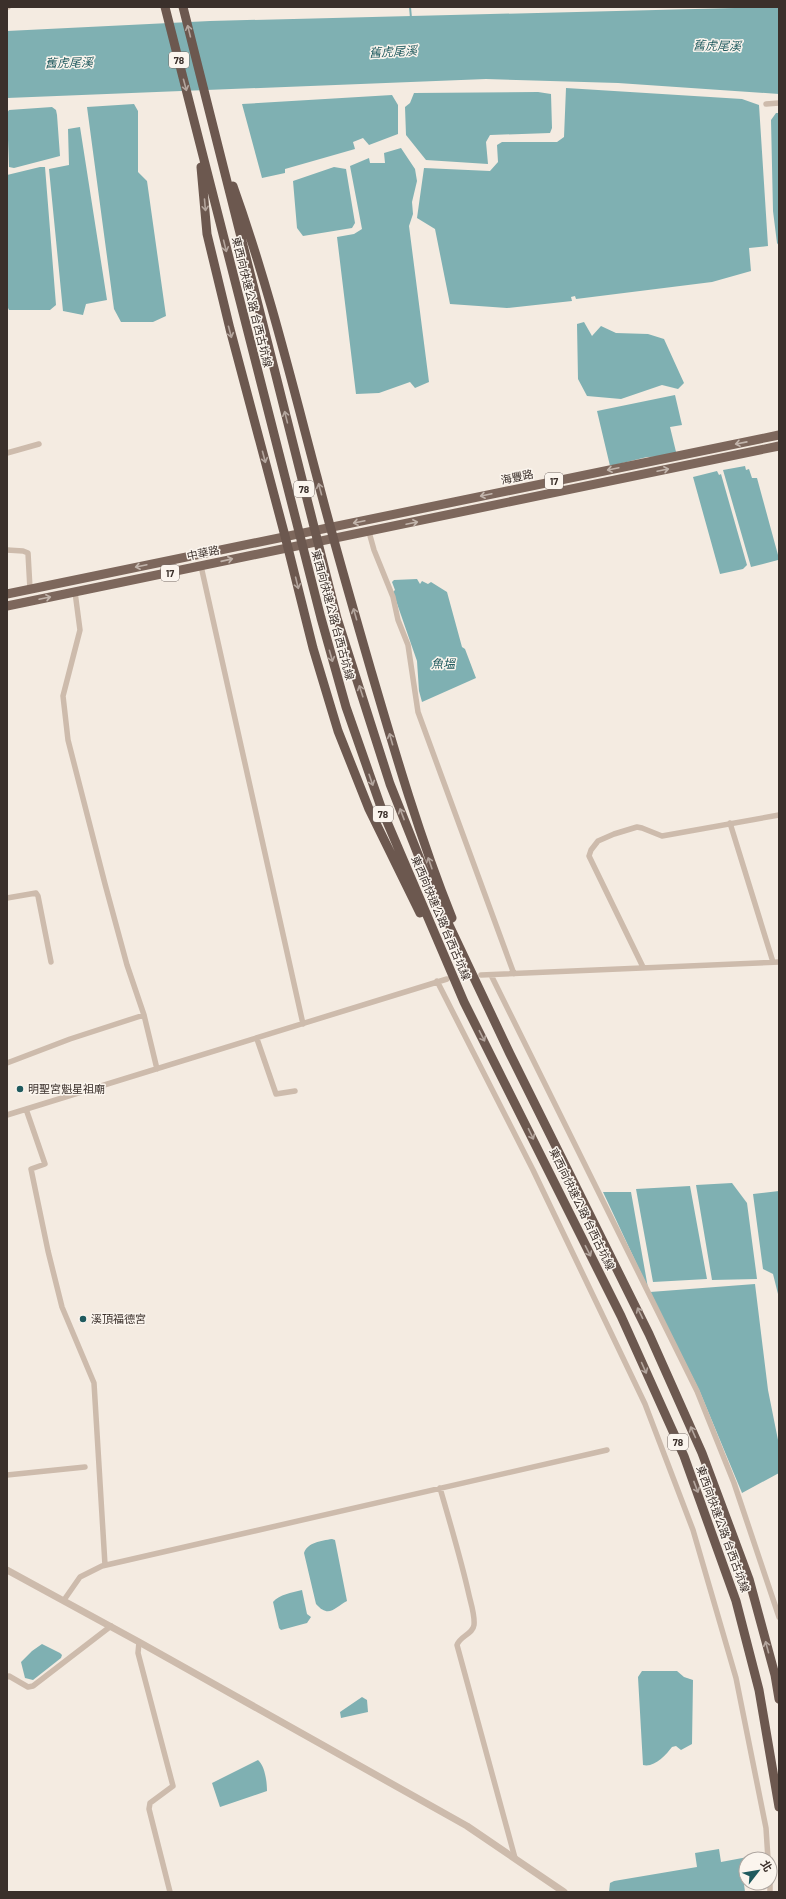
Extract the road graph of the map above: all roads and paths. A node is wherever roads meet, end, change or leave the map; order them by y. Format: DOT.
graph roads {
  1 [pos="165,7"];
  2 [pos="183,7"];
  3 [pos="779,103"];
  4 [pos="766,104"];
  5 [pos="212,128"];
  6 [pos="199,138"];
  7 [pos="779,435"];
  8 [pos="39,444"];
  9 [pos="779,446"];
  10 [pos="7,453"];
  11 [pos="330,528"];
  12 [pos="369,532"];
  13 [pos="285,536"];
  14 [pos="333,538"];
  15 [pos="288,547"];
  16 [pos="7,550"];
  17 [pos="201,566"];
  18 [pos="30,589"];
  19 [pos="75,592"];
  20 [pos="7,594"];
  21 [pos="7,606"];
  22 [pos="779,815"];
  23 [pos="730,823"];
  24 [pos="7,898"];
  25 [pos="51,962"];
  26 [pos="776,962"];
  27 [pos="643,967"];
  28 [pos="514,974"];
  29 [pos="481,975"];
  30 [pos="491,975"];
  31 [pos="447,979"];
  32 [pos="437,981"];
  33 [pos="480,990"];
  34 [pos="464,1002"];
  35 [pos="144,1015"];
  36 [pos="303,1024"];
  37 [pos="257,1039"];
  38 [pos="7,1062"];
  39 [pos="158,1069"];
  40 [pos="295,1090"];
  41 [pos="26,1110"];
  42 [pos="7,1115"];
  43 [pos="607,1450"];
  44 [pos="85,1467"];
  45 [pos="7,1475"];
  46 [pos="440,1488"];
  47 [pos="105,1565"];
  48 [pos="7,1570"];
  49 [pos="64,1600"];
  50 [pos="779,1617"];
  51 [pos="111,1626"];
  52 [pos="139,1642"];
  53 [pos="7,1677"];
  54 [pos="779,1699"];
  55 [pos="779,1807"];
  56 [pos="767,1851"];
  57 [pos="515,1858"];
  58 [pos="170,1892"];
  59 [pos="564,1892"];
  1 -- 6 [label="highway, 東西向快速公路 台西古坑線 / 78, one-way"];
  5 -- 2 [label="highway, 東西向快速公路 台西古坑線 / 78, one-way"];
  3 -- 4 [label="street"];
  11 -- 5 [label="highway, one-way"];
  33 -- 5 [label="highway, 東西向快速公路 台西古坑線 / 78, one-way"];
  6 -- 13 [label="highway, one-way"];
  6 -- 34 [label="highway, 東西向快速公路 台西古坑線 / 78, one-way"];
  7 -- 11 [label="main road, 海豐路 / 17, one-way"];
  8 -- 10 [label="street"];
  12 -- 9 [label="main road, 17, one-way"];
  11 -- 13 [label="main road, 中華路 / 17"];
  11 -- 14 [label="highway"];
  12 -- 14 [label="main road, 17"];
  12 -- 28 [label="street"];
  13 -- 15 [label="highway"];
  13 -- 18 [label="main road, 中華路 / 17, one-way"];
  14 -- 15 [label="main road, 中華路 / 17"];
  33 -- 14 [label="highway, one-way"];
  17 -- 15 [label="main road, 中華路 / 17, one-way"];
  15 -- 34 [label="highway, one-way"];
  16 -- 18 [label="street"];
  17 -- 19 [label="main road, 中華路 / 17"];
  17 -- 36 [label="street"];
  18 -- 20 [label="main road, 中華路 / 17"];
  21 -- 19 [label="main road, 中華路 / 17, one-way"];
  19 -- 35 [label="street"];
  22 -- 23 [label="street"];
  23 -- 26 [label="street"];
  23 -- 27 [label="street"];
  24 -- 25 [label="street"];
  26 -- 27 [label="street"];
  27 -- 28 [label="street"];
  28 -- 30 [label="street"];
  29 -- 30 [label="street"];
  30 -- 50 [label="street"];
  31 -- 32 [label="street"];
  32 -- 36 [label="street"];
  32 -- 56 [label="street"];
  54 -- 33 [label="highway, 東西向快速公路 台西古坑線 / 78, one-way"];
  34 -- 55 [label="highway, 東西向快速公路 台西古坑線 / 78, one-way"];
  35 -- 38 [label="street"];
  35 -- 39 [label="street"];
  36 -- 37 [label="street"];
  37 -- 39 [label="street"];
  37 -- 40 [label="street"];
  39 -- 41 [label="street"];
  41 -- 42 [label="street"];
  41 -- 47 [label="street"];
  43 -- 46 [label="street"];
  44 -- 45 [label="street"];
  46 -- 47 [label="street"];
  46 -- 57 [label="street"];
  47 -- 49 [label="street"];
  48 -- 49 [label="street"];
  49 -- 51 [label="street"];
  51 -- 52 [label="street"];
  51 -- 53 [label="street"];
  52 -- 57 [label="street"];
  52 -- 58 [label="street"];
  57 -- 59 [label="street"];
}
